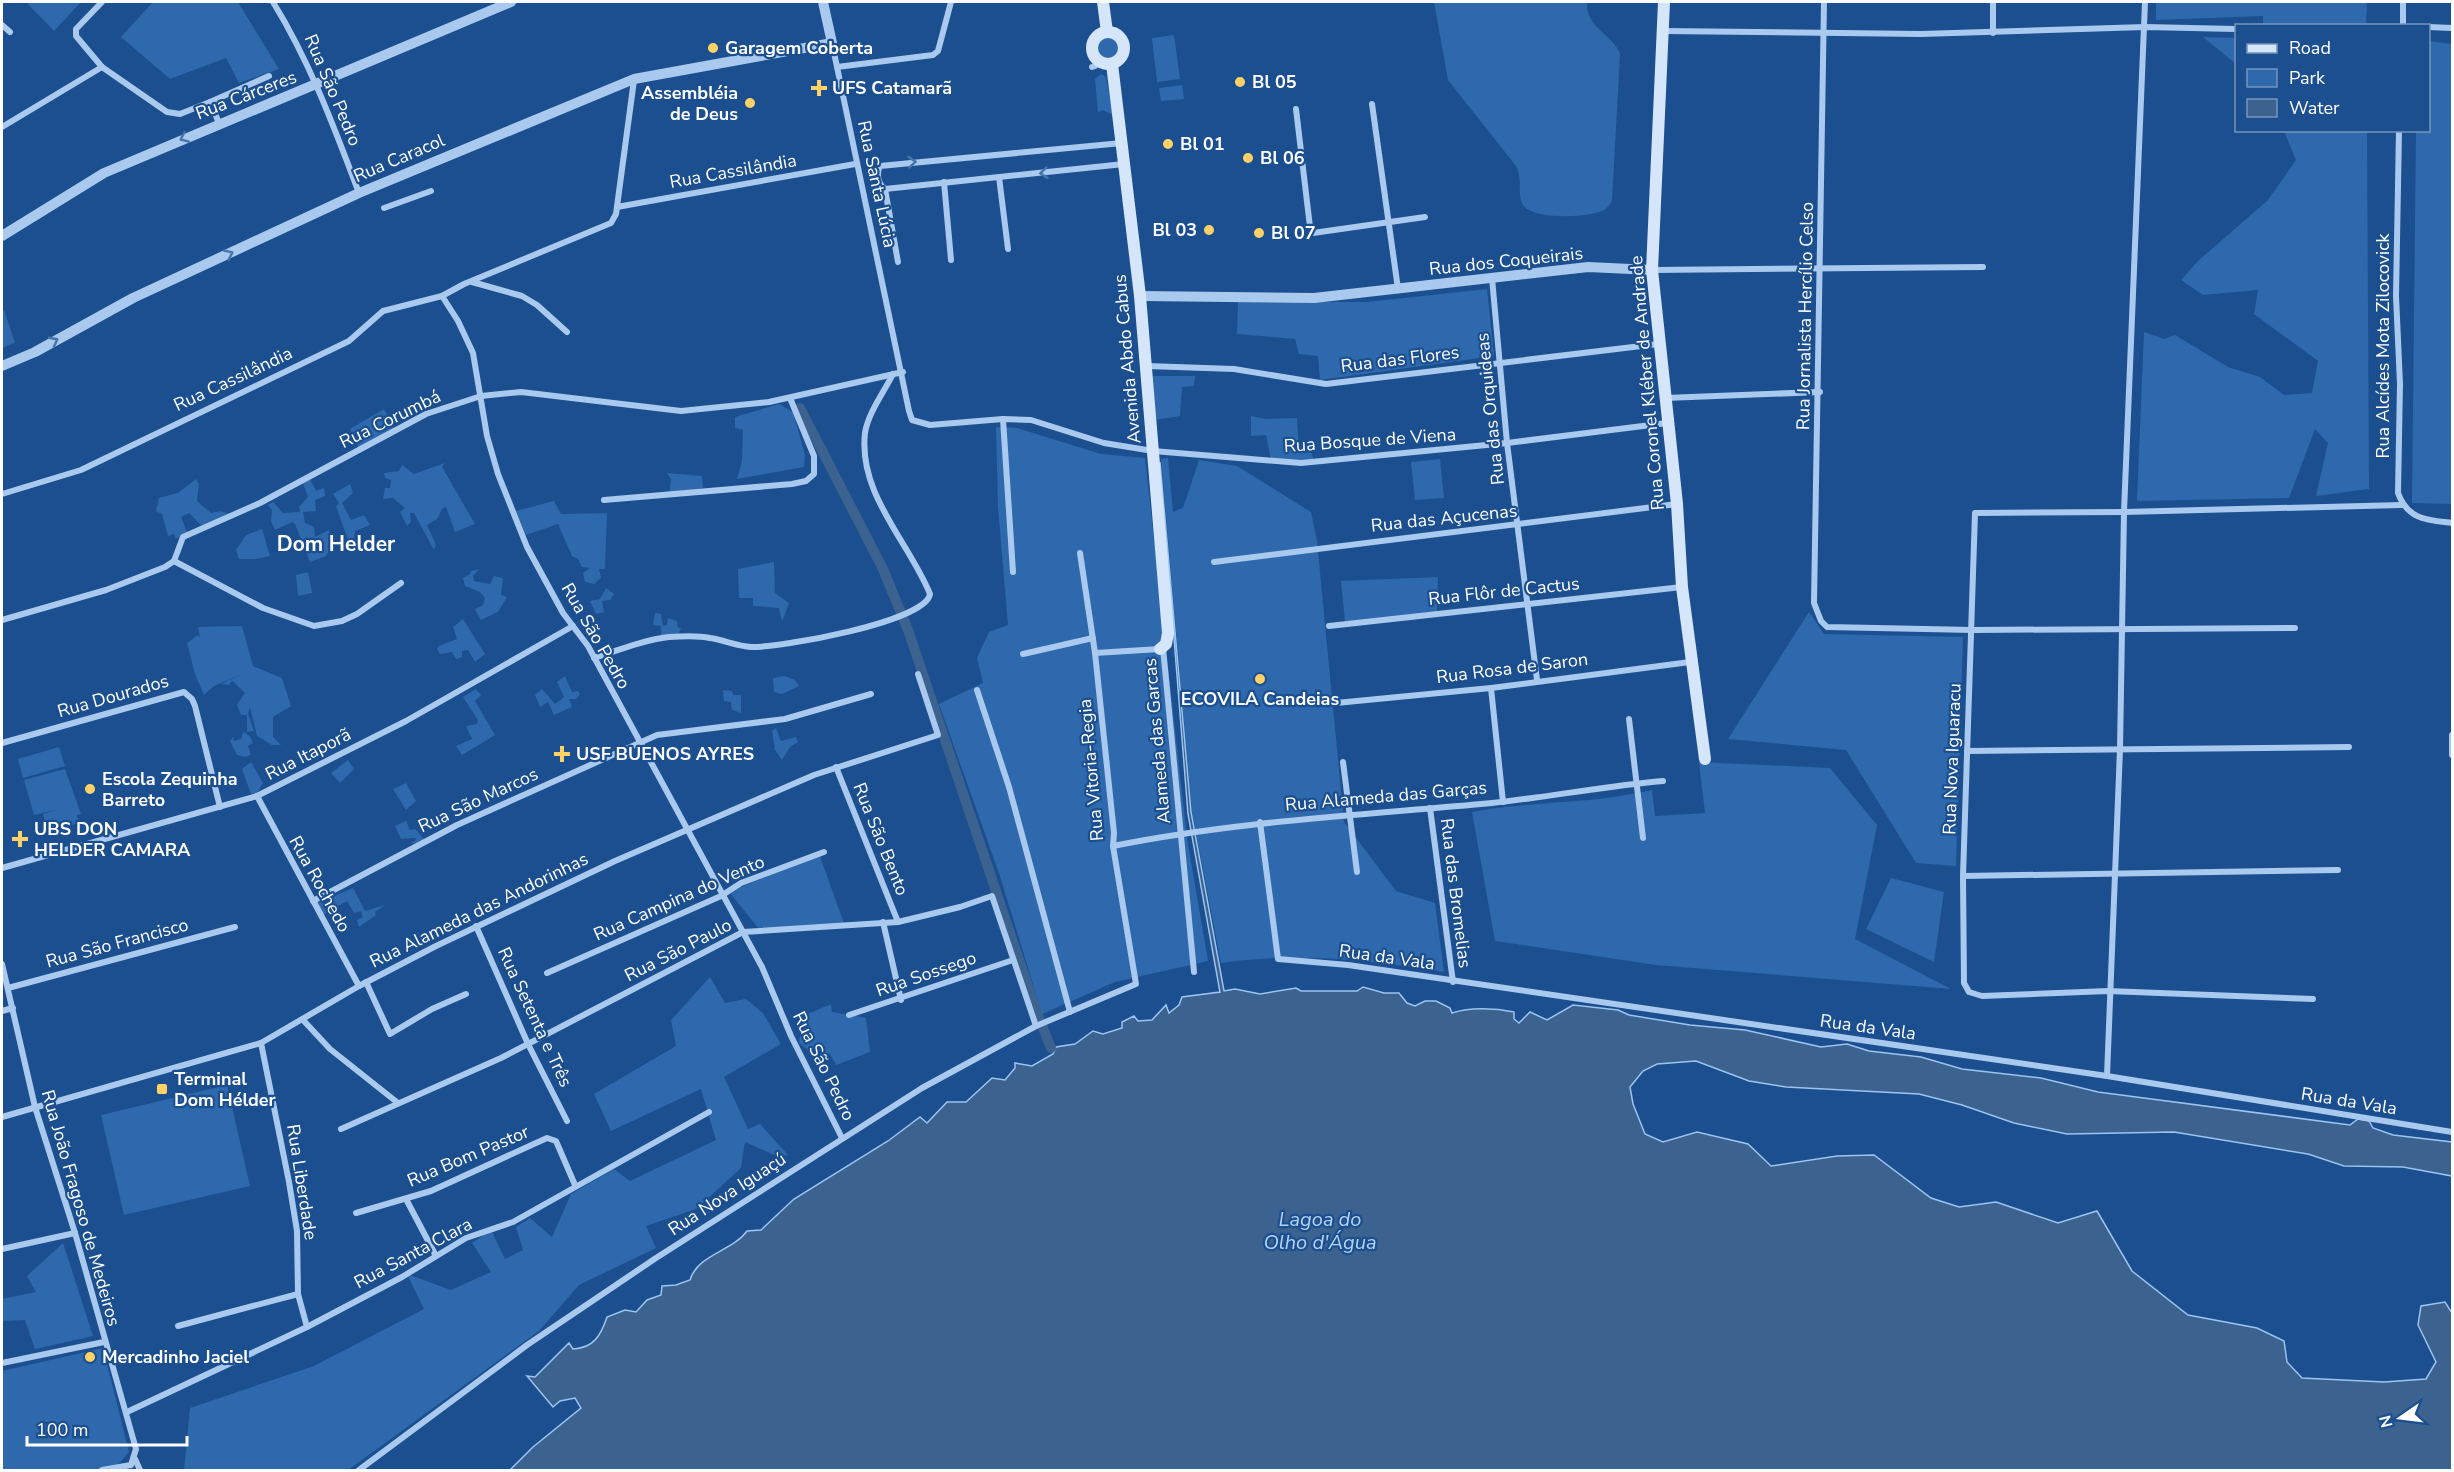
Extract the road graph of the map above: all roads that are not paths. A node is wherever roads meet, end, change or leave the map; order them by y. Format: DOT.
graph roads {
  1 [pos="102,2"];
  2 [pos="273,2"];
  3 [pos="511,2"];
  4 [pos="823,2"];
  5 [pos="951,2"];
  6 [pos="1103,2"];
  7 [pos="1664,2"];
  8 [pos="1824,2"];
  9 [pos="1993,2"];
  10 [pos="2145,2"];
  11 [pos="2403,2"];
  12 [pos="2403,24"];
  13 [pos="2,25"];
  14 [pos="2145,27"];
  15 [pos="2430,27"];
  16 [pos="2452,28"];
  17 [pos="2235,30"];
  18 [pos="1663,31"];
  19 [pos="10,32"];
  20 [pos="1107,32"];
  21 [pos="1823,32"];
  22 [pos="1993,33"];
  23 [pos="832,44"];
  24 [pos="1112,64"];
  25 [pos="102,67"];
  26 [pos="837,67"];
  27 [pos="269,76"];
  28 [pos="634,79"];
  29 [pos="317,85"];
  30 [pos="210,102"];
  31 [pos="1372,104"];
  32 [pos="1296,109"];
  33 [pos="219,123"];
  34 [pos="2,127"];
  35 [pos="2399,132"];
  36 [pos="1122,143"];
  37 [pos="855,164"];
  38 [pos="1125,164"];
  39 [pos="999,177"];
  40 [pos="944,182"];
  41 [pos="885,189"];
  42 [pos="431,191"];
  43 [pos="359,193"];
  44 [pos="616,207"];
  45 [pos="384,208"];
  46 [pos="1425,217"];
  47 [pos="1388,223"];
  48 [pos="2,236"];
  49 [pos="1008,249"];
  50 [pos="951,260"];
  51 [pos="898,262"];
  52 [pos="1983,267"];
  53 [pos="1821,269"];
  54 [pos="1652,270"];
  55 [pos="1492,278"];
  56 [pos="470,281"];
  57 [pos="1398,290"];
  58 [pos="442,296"];
  59 [pos="1140,296"];
  60 [pos="567,332"];
  61 [pos="1658,344"];
  62 [pos="1500,362"];
  63 [pos="2,366"];
  64 [pos="1147,366"];
  65 [pos="903,372"];
  66 [pos="893,374"];
  67 [pos="1820,392"];
  68 [pos="481,396"];
  69 [pos="789,398"];
  70 [pos="1665,398"];
  71 [pos="1003,419"];
  72 [pos="1667,423"];
  73 [pos="1507,443"];
  74 [pos="1154,451"];
  75 [pos="2,494"];
  76 [pos="604,500"];
  77 [pos="1677,504"];
  78 [pos="2402,505"];
  79 [pos="2124,512"];
  80 [pos="2452,523"];
  81 [pos="1518,525"];
  82 [pos="1080,553"];
  83 [pos="174,561"];
  84 [pos="1214,562"];
  85 [pos="1013,572"];
  86 [pos="401,583"];
  87 [pos="1682,587"];
  88 [pos="1527,603"];
  89 [pos="2,620"];
  90 [pos="573,626"];
  91 [pos="1329,626"];
  92 [pos="2295,628"];
  93 [pos="2123,629"];
  94 [pos="1972,630"];
  95 [pos="1093,638"];
  96 [pos="1162,648"];
  97 [pos="1023,654"];
  98 [pos="1095,654"];
  99 [pos="594,658"];
  100 [pos="1690,662"];
  101 [pos="918,674"];
  102 [pos="1537,680"];
  103 [pos="1491,688"];
  104 [pos="977,690"];
  105 [pos="871,694"];
  106 [pos="1336,703"];
  107 [pos="1629,719"];
  108 [pos="2452,735"];
  109 [pos="2,743"];
  110 [pos="639,743"];
  111 [pos="2349,747"];
  112 [pos="2120,749"];
  113 [pos="1967,751"];
  114 [pos="2452,755"];
  115 [pos="1705,759"];
  116 [pos="1343,762"];
  117 [pos="836,767"];
  118 [pos="1663,781"];
  119 [pos="1636,783"];
  120 [pos="257,796"];
  121 [pos="1503,802"];
  122 [pos="220,807"];
  123 [pos="1430,808"];
  124 [pos="1349,814"];
  125 [pos="1260,822"];
  126 [pos="686,830"];
  127 [pos="1182,832"];
  128 [pos="1643,838"];
  129 [pos="1113,846"];
  130 [pos="824,852"];
  131 [pos="2,868"];
  132 [pos="2338,870"];
  133 [pos="1358,872"];
  134 [pos="2115,872"];
  135 [pos="1963,876"];
  136 [pos="721,896"];
  137 [pos="313,901"];
  138 [pos="883,922"];
  139 [pos="898,922"];
  140 [pos="476,926"];
  141 [pos="235,927"];
  142 [pos="743,932"];
  143 [pos="1013,960"];
  144 [pos="2,964"];
  145 [pos="1194,972"];
  146 [pos="547,973"];
  147 [pos="366,982"];
  148 [pos="1453,982"];
  149 [pos="1136,984"];
  150 [pos="359,986"];
  151 [pos="8,988"];
  152 [pos="2108,991"];
  153 [pos="466,994"];
  154 [pos="2313,999"];
  155 [pos="901,1000"];
  156 [pos="13,1008"];
  157 [pos="2,1011"];
  158 [pos="1070,1012"];
  159 [pos="849,1015"];
  160 [pos="303,1020"];
  161 [pos="1036,1026"];
  162 [pos="261,1043"];
  163 [pos="528,1044"];
  164 [pos="2107,1076"];
  165 [pos="398,1103"];
  166 [pos="35,1107"];
  167 [pos="709,1112"];
  168 [pos="2,1117"];
  169 [pos="567,1120"];
  170 [pos="341,1129"];
  171 [pos="2452,1132"];
  172 [pos="842,1138"];
  173 [pos="574,1185"];
  174 [pos="406,1199"];
  175 [pos="356,1213"];
  176 [pos="75,1233"];
  177 [pos="2,1249"];
  178 [pos="436,1256"];
  179 [pos="298,1294"];
  180 [pos="178,1326"];
  181 [pos="307,1327"];
  182 [pos="104,1342"];
  183 [pos="2,1363"];
  184 [pos="127,1412"];
  185 [pos="135,1459"];
  186 [pos="102,1470"];
  187 [pos="140,1470"];
  188 [pos="359,1470"];
  1 -- 25 [label="street"];
  2 -- 29 [label="street, Rua São Pedro"];
  3 -- 29 [label="street, Rua Cárceres"];
  4 -- 23 [label="street, Rua Santa Lúcia"];
  5 -- 26 [label="street"];
  6 -- 20 [label="main road"];
  7 -- 18 [label="main road, Rua Coronel Kléber de Andrade"];
  8 -- 21 [label="street, Rua Jornalista Hercílio Celso"];
  9 -- 22 [label="street"];
  10 -- 14 [label="street"];
  11 -- 12 [label="street"];
  13 -- 19 [label="street"];
  14 -- 17 [label="street"];
  14 -- 22 [label="street"];
  14 -- 79 [label="street"];
  15 -- 16 [label="street"];
  18 -- 21 [label="street"];
  18 -- 54 [label="main road, Rua Coronel Kléber de Andrade"];
  20 -- 24 [label="main road"];
  20 -- 24 [label="main road"];
  21 -- 22 [label="street"];
  21 -- 53 [label="street, Rua Jornalista Hercílio Celso"];
  23 -- 26 [label="street, Rua Santa Lúcia"];
  23 -- 28 [label="street, Rua Caracol"];
  24 -- 36 [label="main road, Avenida Abdo Cabus"];
  25 -- 30 [label="street"];
  25 -- 34 [label="street"];
  26 -- 37 [label="street, Rua Santa Lúcia"];
  27 -- 30 [label="street"];
  28 -- 43 [label="street, Rua Caracol"];
  28 -- 44 [label="street"];
  29 -- 33 [label="street, Rua Cárceres"];
  29 -- 43 [label="street, Rua São Pedro"];
  30 -- 33 [label="street"];
  31 -- 47 [label="street"];
  32 -- 47 [label="street"];
  33 -- 48 [label="street, Rua Cárceres, one-way"];
  35 -- 78 [label="street, Rua Alcídes Mota Zilocovick"];
  36 -- 38 [label="main road, Avenida Abdo Cabus"];
  41 -- 36 [label="street, one-way"];
  37 -- 44 [label="street, Rua Cassilândia"];
  37 -- 65 [label="street, Rua Santa Lúcia"];
  38 -- 39 [label="street, one-way"];
  38 -- 59 [label="main road, Avenida Abdo Cabus"];
  39 -- 40 [label="street"];
  39 -- 49 [label="street"];
  40 -- 41 [label="street"];
  40 -- 50 [label="street"];
  41 -- 51 [label="street"];
  42 -- 45 [label="street"];
  63 -- 43 [label="street, Rua Caracol, one-way"];
  44 -- 56 [label="street, Rua Cassilândia"];
  46 -- 47 [label="street"];
  47 -- 57 [label="street"];
  52 -- 53 [label="street, Rua dos Coqueirais"];
  53 -- 54 [label="street, Rua dos Coqueirais"];
  53 -- 67 [label="street, Rua Jornalista Hercílio Celso"];
  54 -- 55 [label="street, Rua dos Coqueirais"];
  54 -- 61 [label="main road, Rua Coronel Kléber de Andrade"];
  55 -- 57 [label="street, Rua dos Coqueirais"];
  55 -- 62 [label="street, Rua das Orquideas"];
  56 -- 58 [label="street, Rua Cassilândia"];
  56 -- 60 [label="street"];
  57 -- 59 [label="street, Rua dos Coqueirais"];
  58 -- 68 [label="street, Rua São Pedro"];
  58 -- 75 [label="street, Rua Cassilândia"];
  59 -- 64 [label="main road, Avenida Abdo Cabus"];
  61 -- 62 [label="street, Rua das Flores"];
  61 -- 70 [label="main road, Rua Coronel Kléber de Andrade"];
  62 -- 64 [label="street, Rua das Flores"];
  62 -- 73 [label="street, Rua das Orquideas"];
  64 -- 74 [label="main road, Avenida Abdo Cabus"];
  65 -- 66 [label="street, Rua Corumbá"];
  65 -- 71 [label="street, Rua Bosque de Viena"];
  66 -- 69 [label="street, Rua Corumbá"];
  66 -- 99 [label="street"];
  67 -- 70 [label="street"];
  67 -- 94 [label="street, Rua Jornalista Hercílio Celso"];
  68 -- 69 [label="street, Rua Corumbá"];
  68 -- 83 [label="street, Rua Corumbá"];
  68 -- 90 [label="street, Rua São Pedro"];
  69 -- 76 [label="street"];
  70 -- 72 [label="main road, Rua Coronel Kléber de Andrade"];
  71 -- 74 [label="street, Rua Bosque de Viena"];
  71 -- 85 [label="street"];
  72 -- 73 [label="street, Rua Bosque de Viena"];
  72 -- 77 [label="main road, Rua Coronel Kléber de Andrade"];
  73 -- 74 [label="street, Rua Bosque de Viena"];
  73 -- 81 [label="street, Rua das Orquideas"];
  74 -- 96 [label="main road, Avenida Abdo Cabus"];
  77 -- 81 [label="street, Rua das Açucenas"];
  77 -- 87 [label="main road, Rua Coronel Kléber de Andrade"];
  78 -- 79 [label="street"];
  78 -- 80 [label="street"];
  79 -- 93 [label="street"];
  79 -- 94 [label="street, Rua Nova Iguaracu"];
  81 -- 84 [label="street, Rua das Açucenas"];
  81 -- 88 [label="street, Rua das Orquideas"];
  82 -- 95 [label="street, Rua Vitoria-Regia"];
  83 -- 86 [label="street"];
  83 -- 89 [label="street"];
  87 -- 88 [label="street, Rua Flôr de Cactus"];
  87 -- 100 [label="main road, Rua Coronel Kléber de Andrade"];
  88 -- 91 [label="street, Rua Flôr de Cactus"];
  88 -- 102 [label="street, Rua das Orquideas"];
  90 -- 99 [label="street, Rua São Pedro"];
  90 -- 120 [label="street, Rua Itaporã"];
  92 -- 93 [label="street"];
  93 -- 94 [label="street"];
  93 -- 112 [label="street"];
  94 -- 113 [label="street, Rua Nova Iguaracu"];
  95 -- 97 [label="street"];
  95 -- 98 [label="street, Rua Vitoria-Regia"];
  96 -- 98 [label="street"];
  96 -- 127 [label="street, Alameda das Garcas"];
  98 -- 129 [label="street, Rua Vitoria-Regia"];
  99 -- 110 [label="street, Rua São Pedro"];
  100 -- 102 [label="street, Rua Rosa de Saron"];
  100 -- 115 [label="main road, Rua Coronel Kléber de Andrade"];
  101 -- 117 [label="street, Rua Alameda das Andorinhas"];
  102 -- 103 [label="street, Rua Rosa de Saron"];
  103 -- 106 [label="street, Rua Rosa de Saron"];
  103 -- 121 [label="street"];
  104 -- 158 [label="street"];
  105 -- 110 [label="street, Rua São Marcos"];
  107 -- 119 [label="street"];
  108 -- 114 [label="street"];
  109 -- 122 [label="street, Rua Dourados"];
  110 -- 126 [label="street, Rua São Pedro"];
  110 -- 137 [label="street, Rua São Marcos"];
  111 -- 112 [label="street"];
  112 -- 113 [label="street"];
  112 -- 134 [label="street"];
  113 -- 135 [label="street, Rua Nova Iguaracu"];
  116 -- 124 [label="street"];
  117 -- 126 [label="street, Rua Alameda das Andorinhas"];
  117 -- 139 [label="street, Rua São Bento"];
  118 -- 119 [label="street, Rua Alameda das Garças"];
  119 -- 121 [label="street, Rua Alameda das Garças"];
  119 -- 128 [label="street"];
  120 -- 122 [label="street, Rua Itaporã"];
  120 -- 137 [label="street, Rua Rochedo"];
  121 -- 123 [label="street, Rua Alameda das Garças"];
  122 -- 131 [label="street, Rua Itaporã"];
  123 -- 124 [label="street, Rua Alameda das Garças"];
  123 -- 148 [label="street, Rua das Bromelias"];
  124 -- 125 [label="street, Rua Alameda das Garças"];
  124 -- 133 [label="street"];
  125 -- 127 [label="street, Rua Alameda das Garças"];
  125 -- 148 [label="street, Rua da Vala"];
  126 -- 136 [label="street, Rua São Pedro"];
  126 -- 140 [label="street, Rua Alameda das Andorinhas"];
  127 -- 129 [label="street, Rua Alameda das Garças"];
  127 -- 145 [label="street, Alameda das Garcas"];
  129 -- 149 [label="street, Rua Vitoria-Regia"];
  130 -- 136 [label="street, Rua Campina do Vento"];
  132 -- 134 [label="street"];
  134 -- 135 [label="street"];
  134 -- 152 [label="street"];
  135 -- 152 [label="street, Rua Nova Iguaracu"];
  136 -- 142 [label="street, Rua São Pedro"];
  136 -- 146 [label="street, Rua Campina do Vento"];
  137 -- 150 [label="street, Rua Rochedo"];
  138 -- 139 [label="street, Rua São Paulo"];
  138 -- 142 [label="street, Rua São Paulo"];
  138 -- 155 [label="street"];
  139 -- 143 [label="street, Rua São Paulo"];
  140 -- 147 [label="street, Rua Alameda das Andorinhas"];
  140 -- 163 [label="street, Rua Setenta e Três"];
  141 -- 151 [label="street, Rua São Francisco"];
  142 -- 163 [label="street, Rua São Paulo"];
  142 -- 172 [label="street, Rua São Pedro"];
  143 -- 155 [label="street, Rua Sossego"];
  143 -- 161 [label="street"];
  144 -- 151 [label="street, Rua João Fragoso de Medeiros"];
  147 -- 150 [label="street, Rua Alameda das Andorinhas"];
  147 -- 153 [label="street"];
  148 -- 164 [label="street, Rua da Vala"];
  149 -- 158 [label="street, Rua Nova Iguaçú"];
  150 -- 160 [label="street, Rua Alameda das Andorinhas"];
  151 -- 156 [label="street, Rua João Fragoso de Medeiros"];
  152 -- 154 [label="street"];
  152 -- 164 [label="street"];
  155 -- 159 [label="street, Rua Sossego"];
  156 -- 157 [label="street"];
  156 -- 166 [label="street, Rua João Fragoso de Medeiros"];
  158 -- 161 [label="street, Rua Nova Iguaçú"];
  160 -- 162 [label="street, Rua Alameda das Andorinhas"];
  160 -- 165 [label="street"];
  161 -- 172 [label="street, Rua Nova Iguaçú"];
  162 -- 166 [label="street, Rua Alameda das Andorinhas"];
  162 -- 179 [label="street, Rua Liberdade"];
  163 -- 165 [label="street, Rua São Paulo"];
  163 -- 169 [label="street, Rua Setenta e Três"];
  164 -- 171 [label="street, Rua da Vala"];
  165 -- 170 [label="street, Rua São Paulo"];
  166 -- 168 [label="street, Rua Alameda das Andorinhas"];
  166 -- 176 [label="street, Rua João Fragoso de Medeiros"];
  167 -- 173 [label="street, Rua Santa Clara"];
  172 -- 188 [label="street, Rua Nova Iguaçú"];
  173 -- 174 [label="street, Rua Bom Pastor"];
  173 -- 178 [label="street, Rua Santa Clara"];
  174 -- 175 [label="street, Rua Bom Pastor"];
  174 -- 178 [label="street"];
  176 -- 177 [label="street"];
  176 -- 182 [label="street, Rua João Fragoso de Medeiros"];
  178 -- 181 [label="street, Rua Santa Clara"];
  179 -- 180 [label="street"];
  179 -- 181 [label="street, Rua Liberdade"];
  181 -- 184 [label="street, Rua Santa Clara"];
  182 -- 183 [label="street"];
  182 -- 184 [label="street, Rua João Fragoso de Medeiros"];
  184 -- 185 [label="street, Rua João Fragoso de Medeiros"];
  185 -- 186 [label="street"];
  185 -- 187 [label="street, Rua João Fragoso de Medeiros"];
}
